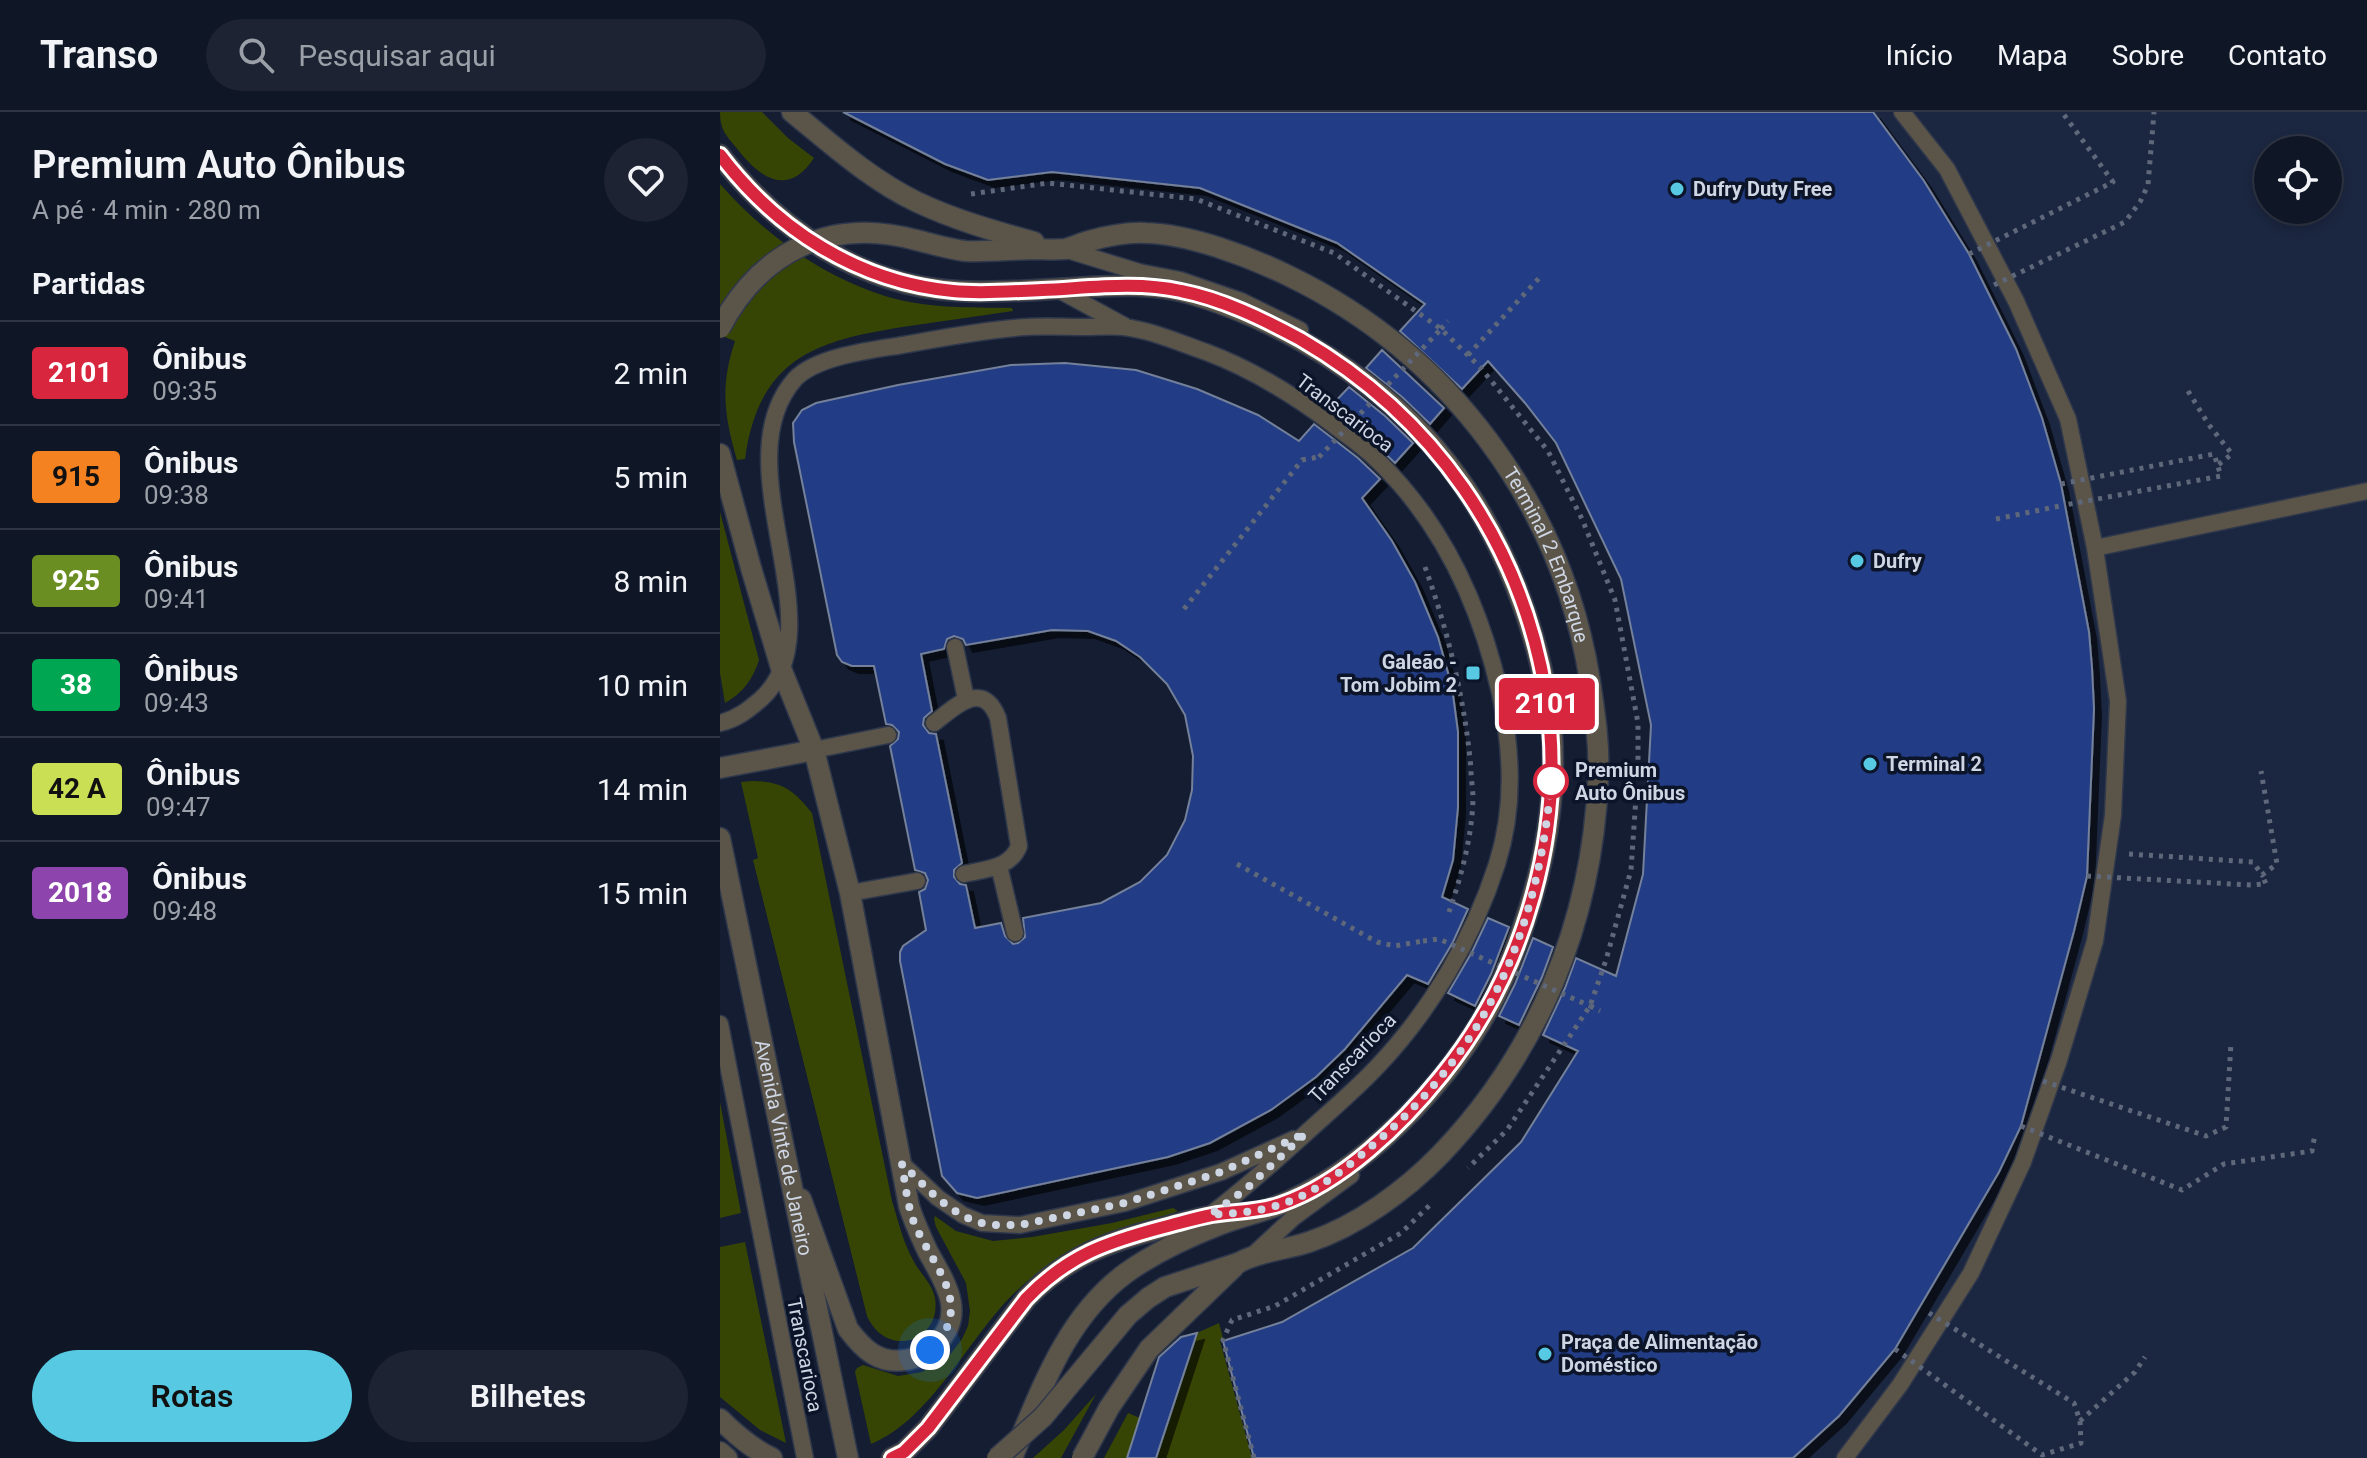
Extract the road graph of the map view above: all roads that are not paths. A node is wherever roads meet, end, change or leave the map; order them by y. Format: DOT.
graph roads {
  1 [pos="792,112"];
  2 [pos="1902,112"];
  3 [pos="720,155"];
  4 [pos="1061,249"];
  5 [pos="1057,289"];
  6 [pos="1126,327"];
  7 [pos="720,328"];
  8 [pos="720,454"];
  9 [pos="2367,491"];
  10 [pos="2095,548"];
  11 [pos="955,647"];
  12 [pos="782,671"];
  13 [pos="966,699"];
  14 [pos="720,723"];
  15 [pos="934,723"];
  16 [pos="888,735"];
  17 [pos="814,750"];
  18 [pos="720,768"];
  19 [pos="720,838"];
  20 [pos="999,866"];
  21 [pos="964,874"];
  22 [pos="917,881"];
  23 [pos="850,893"];
  24 [pos="1015,933"];
  25 [pos="720,1024"];
  26 [pos="1306,1133"];
  27 [pos="786,1158"];
  28 [pos="902,1164"];
  29 [pos="1264,1209"];
  30 [pos="1210,1215"];
  31 [pos="1245,1259"];
  32 [pos="720,1419"];
  33 [pos="720,1452"];
  34 [pos="727,1458"];
  35 [pos="772,1458"];
  36 [pos="805,1458"];
  37 [pos="848,1458"];
  38 [pos="892,1458"];
  39 [pos="997,1458"];
  40 [pos="1012,1458"];
  41 [pos="1082,1458"];
  42 [pos="1845,1458"];
  1 -- 4 [label="street"];
  2 -- 10 [label="lane"];
  3 -- 5 [label="street"];
  4 -- 7 [label="street, Terminal 2 Embarque, bridge"];
  4 -- 31 [label="lane"];
  4 -- 31 [label="street, Terminal 2 Embarque"];
  5 -- 6 [label="lane"];
  5 -- 29 [label="street"];
  6 -- 12 [label="lane, Transcarioca"];
  6 -- 26 [label="lane, Transcarioca"];
  8 -- 12 [label="street"];
  9 -- 10 [label="lane"];
  10 -- 42 [label="lane"];
  11 -- 13 [label="lane"];
  12 -- 14 [label="lane"];
  12 -- 17 [label="street"];
  13 -- 15 [label="lane"];
  13 -- 20 [label="lane"];
  16 -- 17 [label="lane"];
  17 -- 18 [label="street"];
  17 -- 23 [label="street"];
  19 -- 27 [label="street, Avenida Vinte de Janeiro"];
  20 -- 21 [label="lane"];
  20 -- 24 [label="lane"];
  22 -- 23 [label="lane"];
  23 -- 28 [label="street"];
  25 -- 36 [label="lane, Transcarioca"];
  26 -- 28 [label="lane"];
  26 -- 30 [label="lane, Transcarioca"];
  27 -- 28 [label="street"];
  27 -- 37 [label="street, Avenida Vinte de Janeiro"];
  29 -- 30 [label="street"];
  29 -- 40 [label="street"];
  30 -- 38 [label="street"];
  31 -- 39 [label="street, Terminal 2 Embarque, bridge"];
  31 -- 41 [label="street, bridge"];
  32 -- 35 [label="street"];
  33 -- 34 [label="street"];
}
